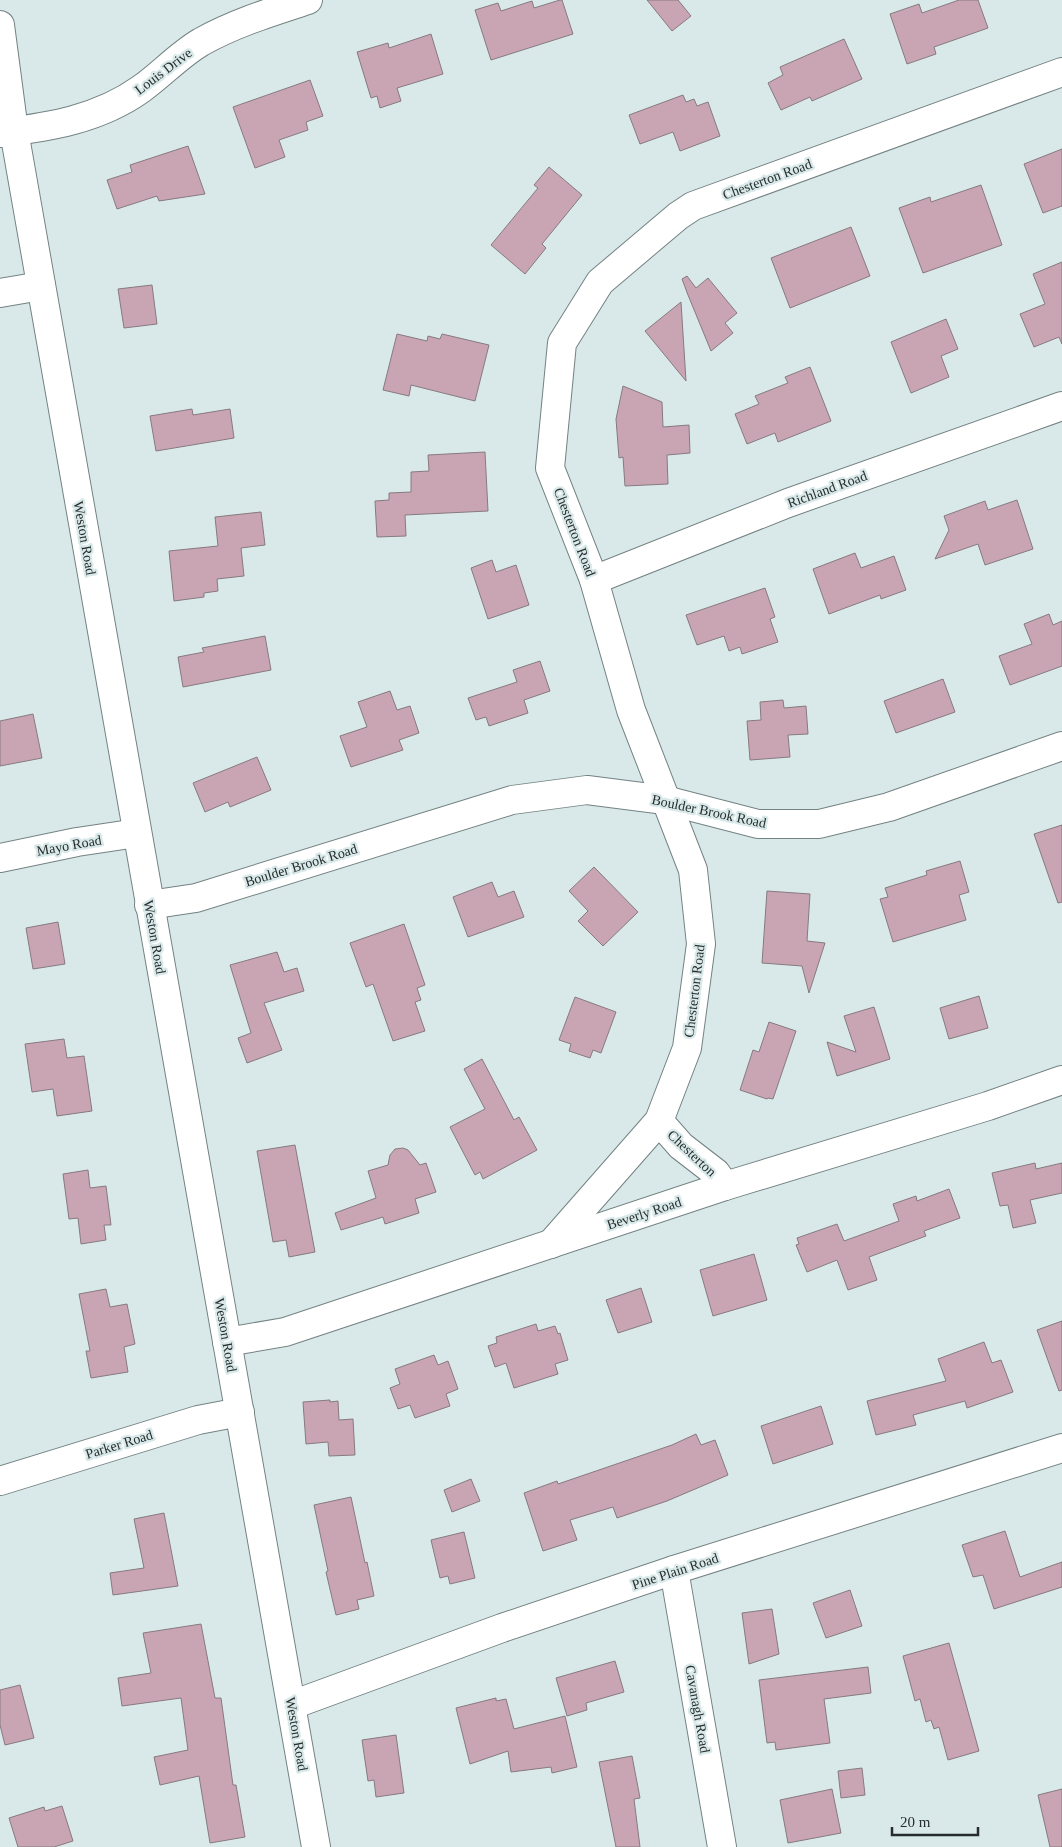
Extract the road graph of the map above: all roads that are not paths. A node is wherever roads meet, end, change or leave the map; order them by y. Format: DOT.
graph roads {
  1 [pos="308,0"];
  2 [pos="0,25"];
  3 [pos="1062,72"];
  4 [pos="7,132"];
  5 [pos="41,286"];
  6 [pos="0,293"];
  7 [pos="1062,406"];
  8 [pos="594,580"];
  9 [pos="1062,746"];
  10 [pos="665,800"];
  11 [pos="137,833"];
  12 [pos="0,858"];
  13 [pos="150,905"];
  14 [pos="1062,1080"];
  15 [pos="659,1121"];
  16 [pos="725,1186"];
  17 [pos="551,1244"];
  18 [pos="227,1342"];
  19 [pos="240,1412"];
  20 [pos="1062,1448"];
  21 [pos="0,1481"];
  22 [pos="674,1570"];
  23 [pos="292,1705"];
  24 [pos="316,1847"];
  25 [pos="722,1847"];
  1 -- 4 [label="street, Louis Drive"];
  2 -- 4 [label="street, Weston Road"];
  3 -- 8 [label="street, Chesterton Road"];
  4 -- 5 [label="street, Weston Road"];
  5 -- 6 [label="street"];
  5 -- 11 [label="street, Weston Road"];
  7 -- 8 [label="street, Richland Road"];
  8 -- 10 [label="street, Chesterton Road"];
  9 -- 10 [label="street, Boulder Brook Road"];
  10 -- 13 [label="street, Boulder Brook Road"];
  10 -- 15 [label="street, Chesterton Road"];
  11 -- 12 [label="street, Mayo Road"];
  11 -- 13 [label="street, Weston Road"];
  13 -- 18 [label="street, Weston Road"];
  14 -- 16 [label="street, Beverly Road"];
  15 -- 16 [label="street, Chesterton"];
  15 -- 17 [label="street, Chesterton Road"];
  16 -- 17 [label="street, Beverly Road"];
  17 -- 18 [label="street, Beverly Road"];
  18 -- 19 [label="street, Weston Road"];
  19 -- 21 [label="street, Parker Road"];
  19 -- 23 [label="street, Weston Road"];
  20 -- 22 [label="street, Pine Plain Road"];
  22 -- 23 [label="street, Pine Plain Road"];
  22 -- 25 [label="street, Cavanagh Road"];
  23 -- 24 [label="street, Weston Road"];
}
